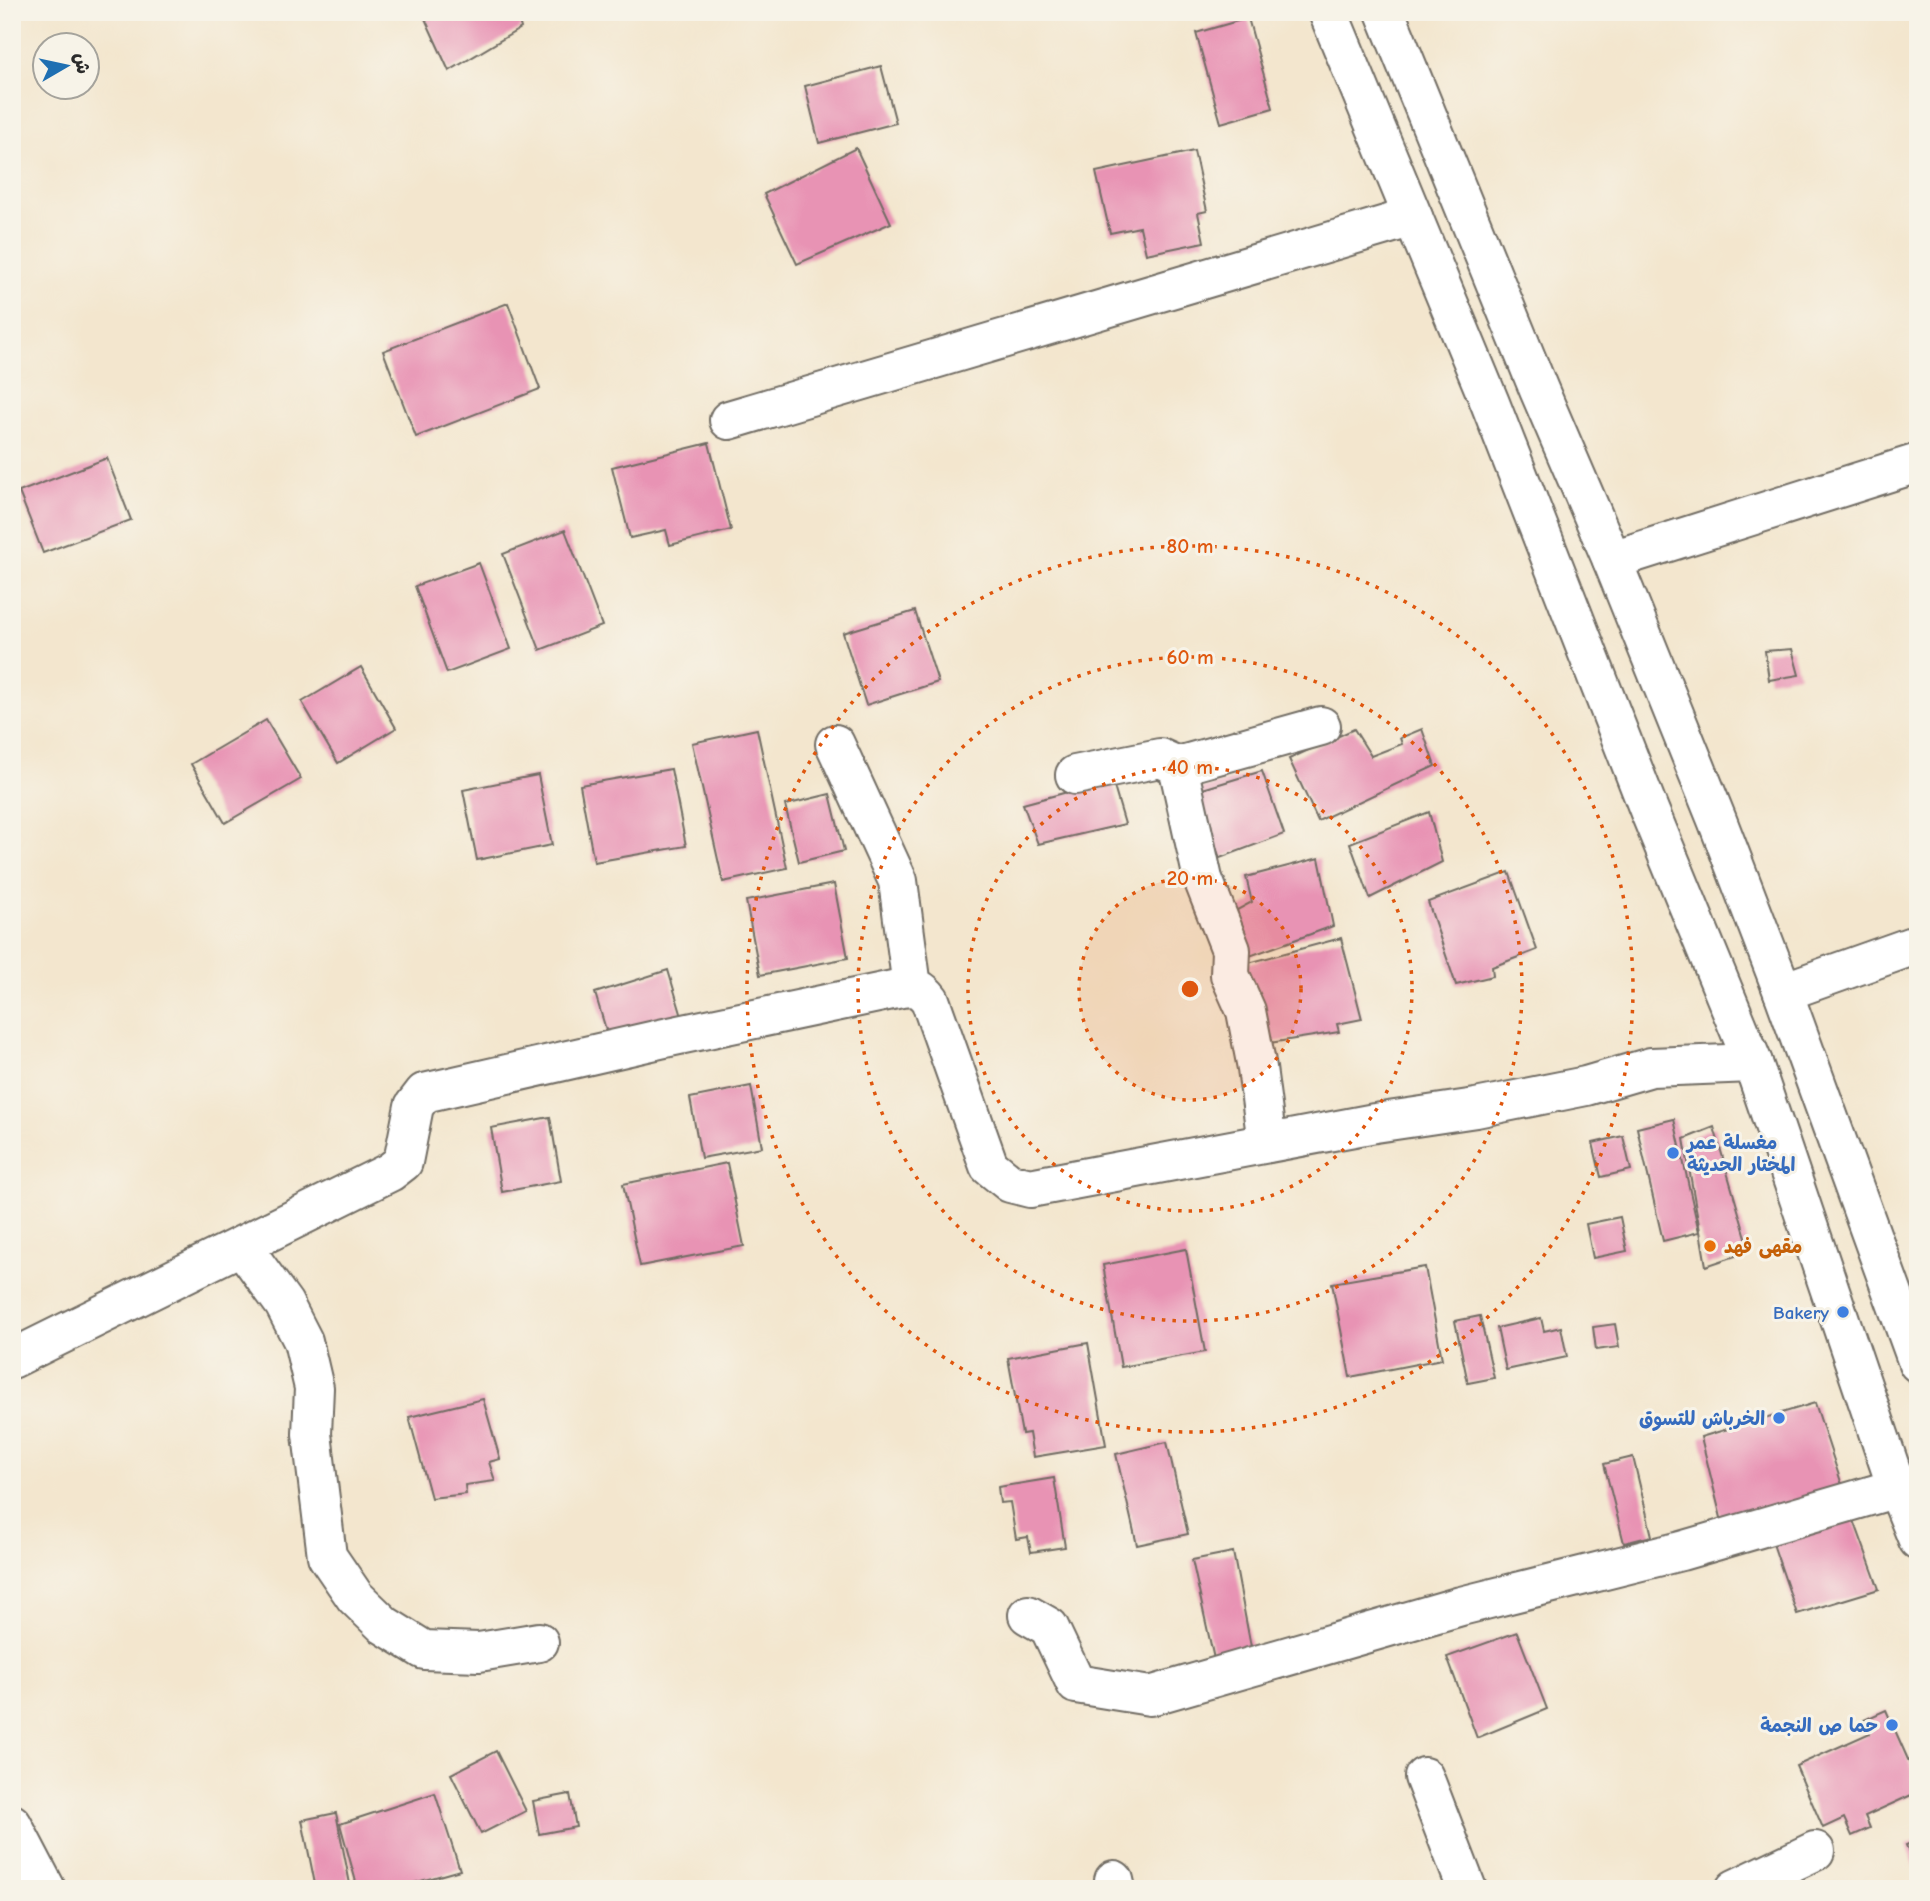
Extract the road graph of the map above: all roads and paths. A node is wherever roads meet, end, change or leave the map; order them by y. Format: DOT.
graph roads {
  1 [pos="1328,12"];
  2 [pos="1385,12"];
  3 [pos="1413,217"];
  4 [pos="1539,390"];
  5 [pos="1490,403"];
  6 [pos="729,420"];
  7 [pos="1918,463"];
  8 [pos="1612,560"];
  9 [pos="1321,726"];
  10 [pos="835,744"];
  11 [pos="1178,766"];
  12 [pos="1075,775"];
  13 [pos="1918,944"];
  14 [pos="912,987"];
  15 [pos="1783,992"];
  16 [pos="1753,1063"];
  17 [pos="1267,1143"];
  18 [pos="242,1246"];
  19 [pos="12,1359"];
  20 [pos="1918,1363"];
  21 [pos="1897,1488"];
  22 [pos="1918,1540"];
  23 [pos="1028,1615"];
  24 [pos="539,1642"];
  25 [pos="1424,1777"];
  26 [pos="12,1824"];
  27 [pos="1815,1851"];
  28 [pos="46,1889"];
  29 [pos="1467,1889"];
  30 [pos="1735,1889"];
  1 -- 3 [label="street"];
  2 -- 4 [label="street"];
  3 -- 5 [label="street"];
  3 -- 6 [label="street"];
  4 -- 5 [label="street"];
  4 -- 8 [label="street"];
  5 -- 16 [label="street"];
  7 -- 8 [label="street"];
  8 -- 15 [label="street"];
  9 -- 11 [label="street"];
  10 -- 14 [label="street"];
  11 -- 12 [label="street"];
  11 -- 17 [label="street"];
  13 -- 15 [label="street"];
  14 -- 17 [label="street"];
  14 -- 18 [label="street"];
  15 -- 20 [label="street"];
  16 -- 17 [label="street"];
  16 -- 21 [label="street"];
  18 -- 19 [label="street"];
  18 -- 24 [label="street"];
  21 -- 22 [label="street"];
  21 -- 23 [label="street"];
  25 -- 29 [label="street"];
  26 -- 28 [label="street"];
  27 -- 30 [label="street"];
}
